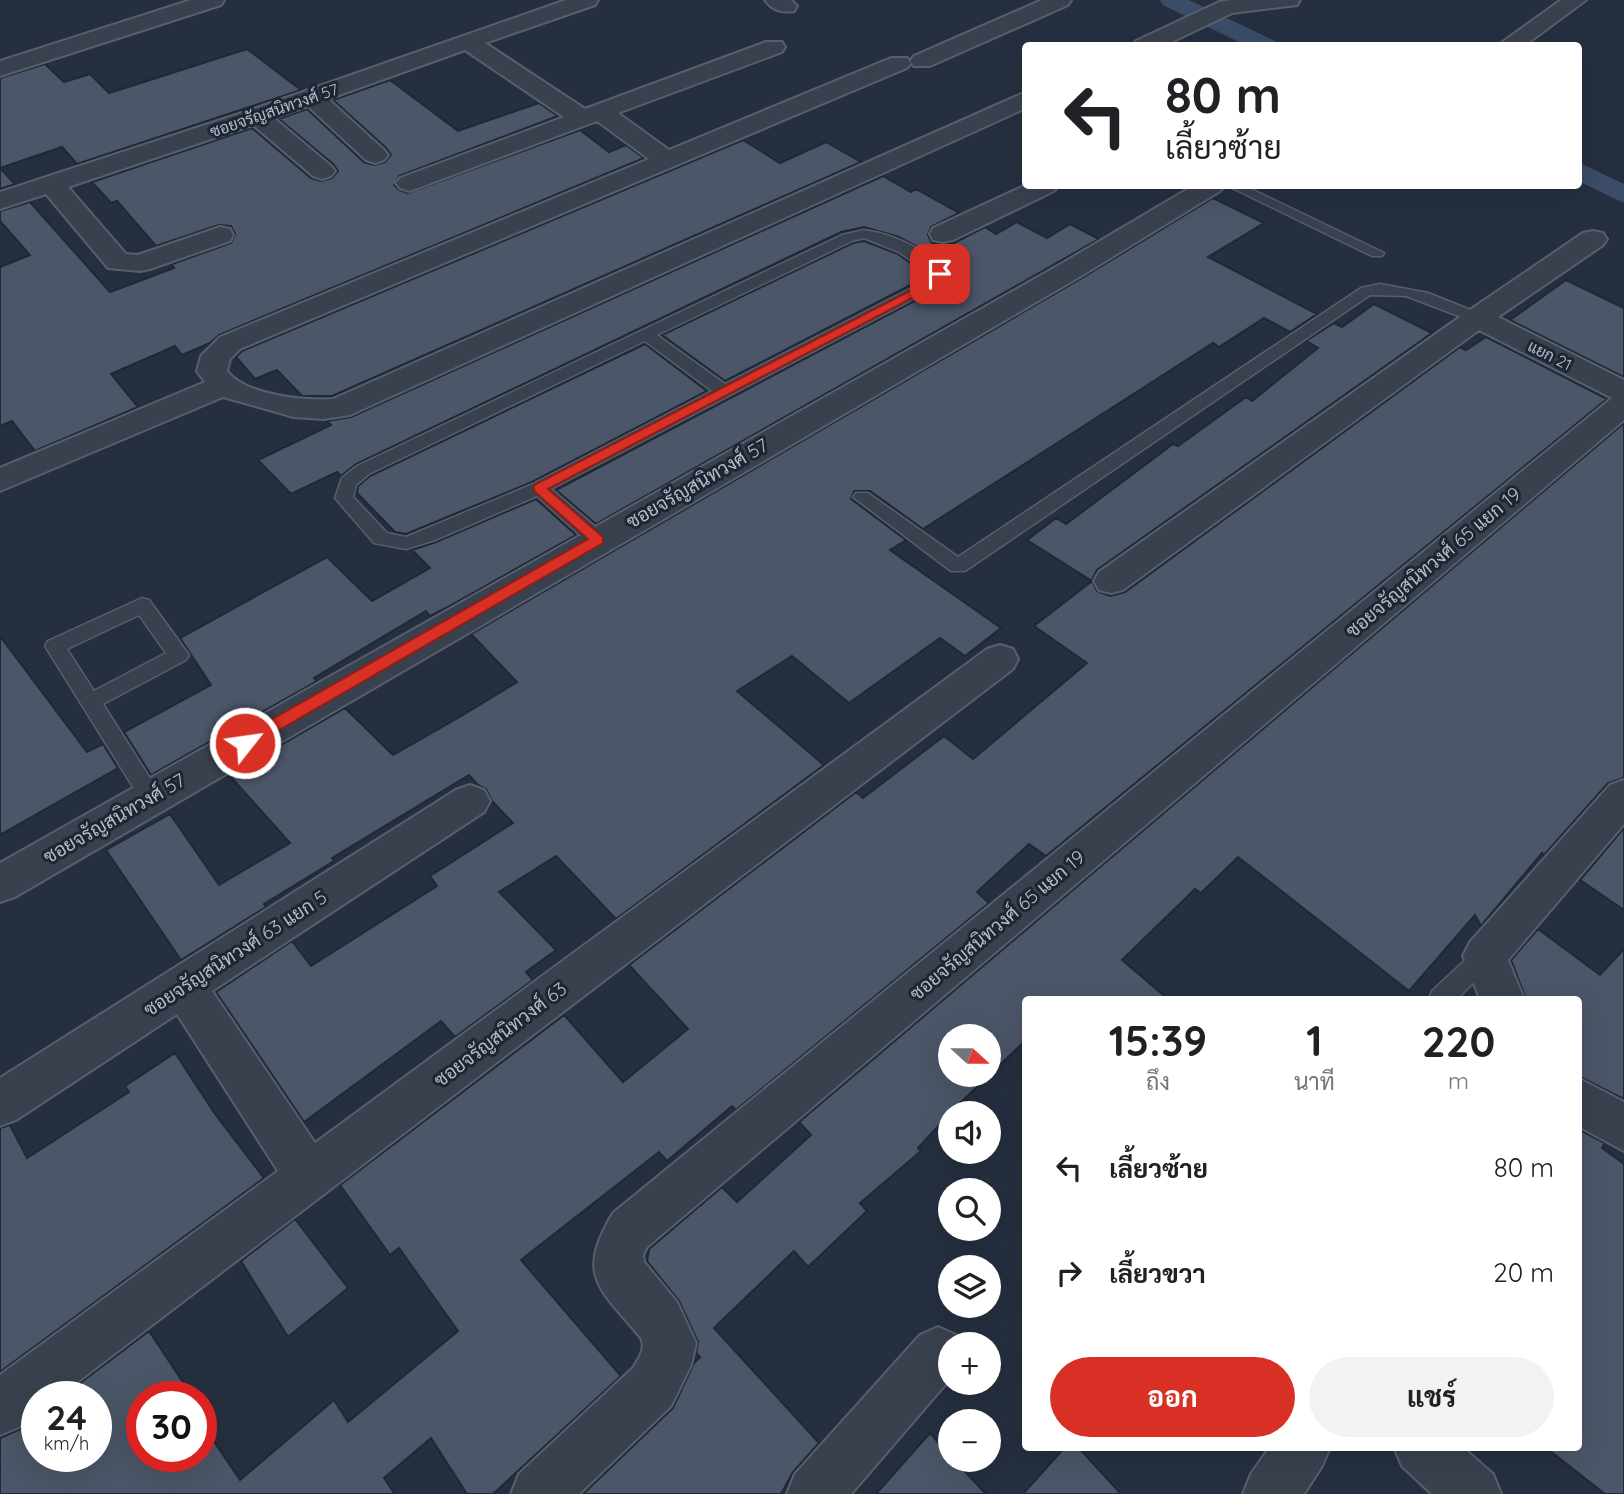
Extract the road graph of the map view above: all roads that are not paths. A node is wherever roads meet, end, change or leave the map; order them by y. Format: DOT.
graph roads {
  1 [pos="212,0"];
  2 [pos="587,0"];
  3 [pos="1289,0"];
  4 [pos="1574,0"];
  5 [pos="1048,2"];
  6 [pos="178,5"];
  7 [pos="468,42"];
  8 [pos="1153,42"];
  9 [pos="1514,42"];
  10 [pos="774,47"];
  11 [pos="0,69"];
  12 [pos="312,97"];
  13 [pos="1022,101"];
  14 [pos="591,114"];
  15 [pos="257,116"];
  16 [pos="374,155"];
  17 [pos="667,160"];
  18 [pos="321,171"];
  19 [pos="409,183"];
  20 [pos="51,184"];
  21 [pos="1039,189"];
  22 [pos="1206,189"];
  23 [pos="1241,189"];
  24 [pos="0,201"];
  25 [pos="943,234"];
  26 [pos="220,235"];
  27 [pos="1593,239"];
  28 [pos="1377,253"];
  29 [pos="1477,318"];
  30 [pos="645,334"];
  31 [pos="722,390"];
  32 [pos="236,391"];
  33 [pos="1624,392"];
  34 [pos="1624,404"];
  35 [pos="0,480"];
  36 [pos="539,488"];
  37 [pos="862,497"];
  38 [pos="598,540"];
  39 [pos="1111,581"];
  40 [pos="1000,659"];
  41 [pos="90,702"];
  42 [pos="1624,796"];
  43 [pos="150,797"];
  44 [pos="470,801"];
  45 [pos="0,884"];
  46 [pos="1485,957"];
  47 [pos="184,987"];
  48 [pos="1444,996"];
  49 [pos="1501,996"];
  50 [pos="1582,1102"];
  51 [pos="0,1104"];
  52 [pos="1624,1128"];
  53 [pos="309,1176"];
  54 [pos="938,1353"];
  55 [pos="0,1408"];
  56 [pos="1300,1451"];
  57 [pos="1425,1451"];
  58 [pos="539,1494"];
  59 [pos="815,1494"];
  60 [pos="1271,1494"];
  61 [pos="1473,1494"];
  1 -- 6 [label="street"];
  2 -- 7 [label="street, ซอยจรัญสนิทวงศ์ 57"];
  3 -- 8 [label="street"];
  4 -- 9 [label="street"];
  5 -- 17 [label="street"];
  6 -- 11 [label="street"];
  7 -- 12 [label="street, ซอยจรัญสนิทวงศ์ 57"];
  7 -- 14 [label="street"];
  10 -- 14 [label="street"];
  12 -- 15 [label="street, ซอยจรัญสนิทวงศ์ 57"];
  12 -- 16 [label="street"];
  13 -- 32 [label="street"];
  14 -- 17 [label="street"];
  14 -- 19 [label="street"];
  15 -- 18 [label="street"];
  15 -- 20 [label="street, ซอยจรัญสนิทวงศ์ 57"];
  17 -- 32 [label="street"];
  20 -- 24 [label="street, ซอยจรัญสนิทวงศ์ 57"];
  20 -- 26 [label="street"];
  21 -- 25 [label="street"];
  22 -- 38 [label="street, ซอยจรัญสนิทวงศ์ 57"];
  23 -- 28 [label="lane"];
  27 -- 29 [label="street"];
  29 -- 33 [label="street, แยก 21"];
  29 -- 37 [label="lane"];
  29 -- 39 [label="street"];
  30 -- 31 [label="lane"];
  30 -- 31 [label="lane"];
  30 -- 36 [label="lane"];
  31 -- 36 [label="lane"];
  32 -- 35 [label="street"];
  34 -- 58 [label="street, ซอยจรัญสนิทวงศ์ 65 แยก 19"];
  36 -- 38 [label="lane"];
  38 -- 43 [label="street, ซอยจรัญสนิทวงศ์ 57"];
  40 -- 53 [label="street, ซอยจรัญสนิทวงศ์ 63"];
  41 -- 41 [label="lane"];
  41 -- 43 [label="lane"];
  42 -- 46 [label="street"];
  43 -- 45 [label="street, ซอยจรัญสนิทวงศ์ 57"];
  44 -- 47 [label="street, ซอยจรัญสนิทวงศ์ 63 แยก 5"];
  46 -- 48 [label="lane"];
  46 -- 49 [label="street"];
  47 -- 51 [label="street, ซอยจรัญสนิทวงศ์ 63 แยก 5"];
  47 -- 53 [label="street"];
  50 -- 52 [label="street"];
  53 -- 55 [label="street, ซอยจรัญสนิทวงศ์ 63"];
  54 -- 59 [label="street"];
  56 -- 60 [label="street"];
  57 -- 61 [label="street"];
}
